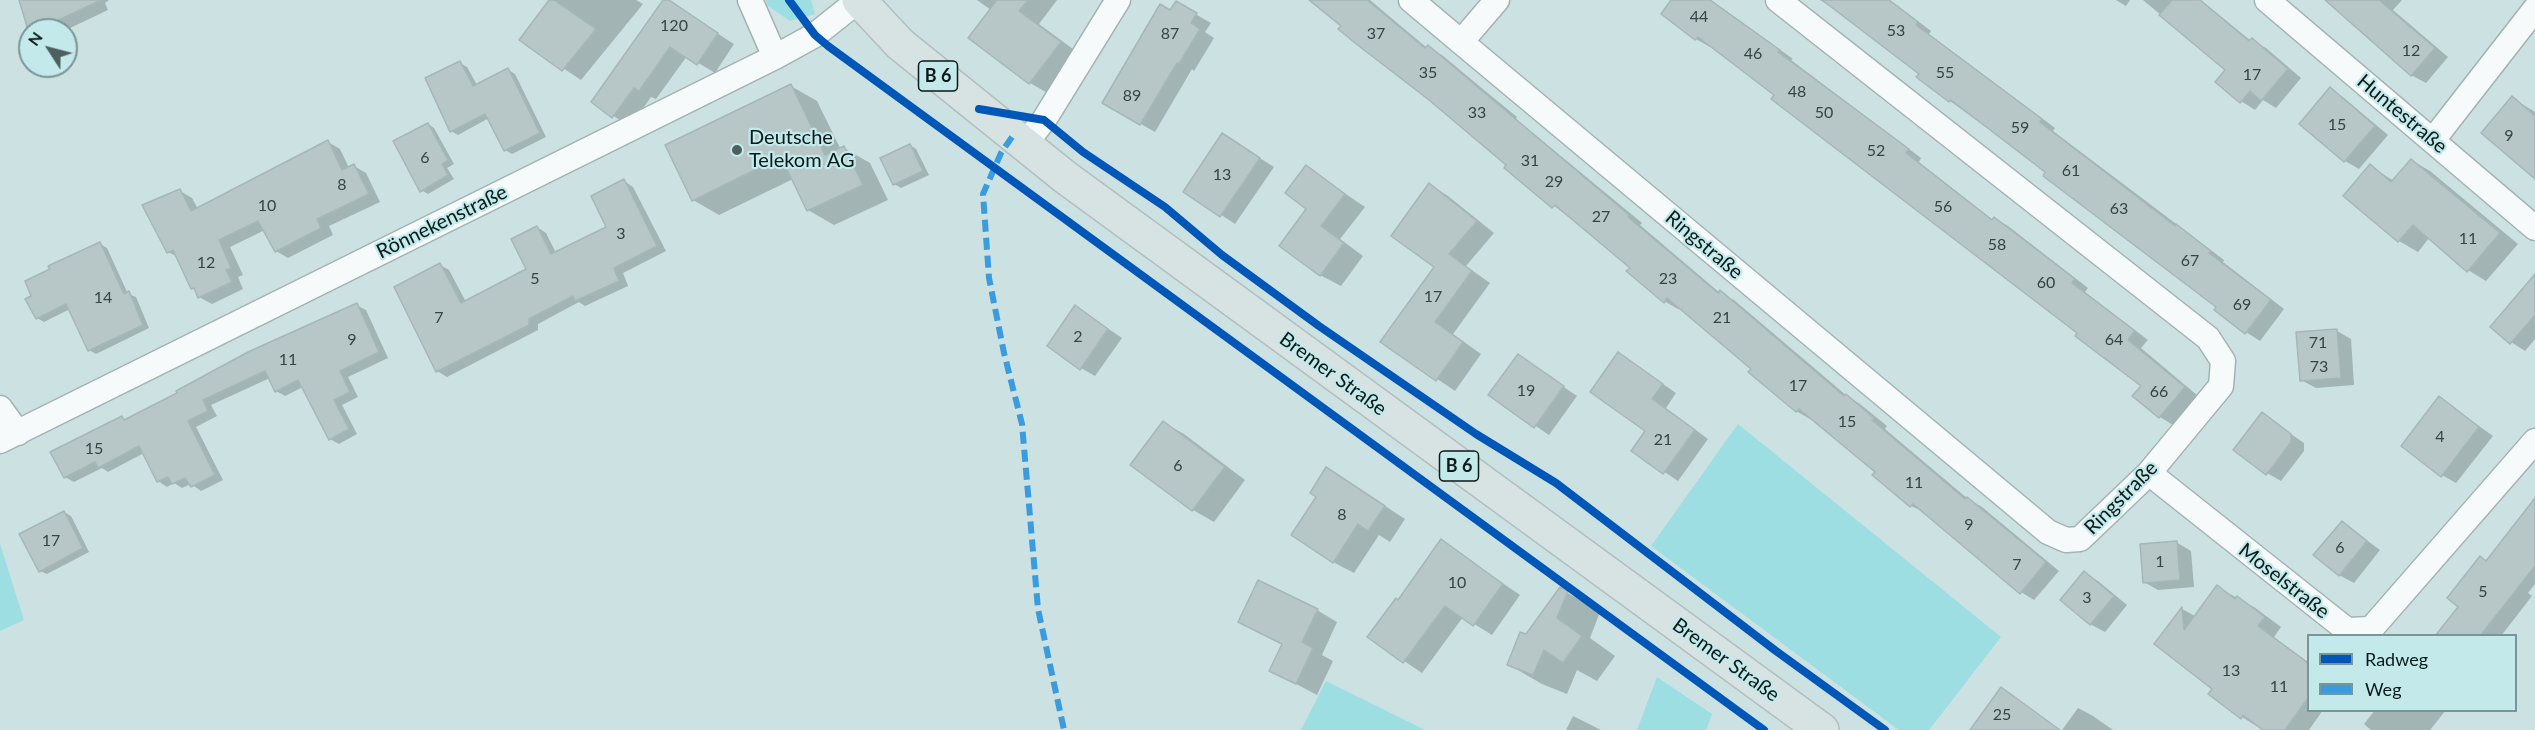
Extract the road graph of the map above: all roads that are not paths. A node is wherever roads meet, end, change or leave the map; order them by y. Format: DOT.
graph roads {
  1 [pos="750,0"];
  2 [pos="859,0"];
  3 [pos="1118,0"];
  4 [pos="1410,0"];
  5 [pos="1497,0"];
  6 [pos="1778,0"];
  7 [pos="2267,0"];
  8 [pos="2535,9"];
  9 [pos="1461,42"];
  10 [pos="775,57"];
  11 [pos="2433,140"];
  12 [pos="1024,145"];
  13 [pos="2535,228"];
  14 [pos="0,408"];
  15 [pos="9,437"];
  16 [pos="2535,441"];
  17 [pos="2149,472"];
  18 [pos="1822,730"];
  1 -- 10 [label="street"];
  2 -- 10 [label="street, Rönnekenstraße"];
  2 -- 12 [label="main road, Bremer Straße / B 6"];
  3 -- 12 [label="street"];
  4 -- 9 [label="street, Ringstraße"];
  5 -- 9 [label="street"];
  6 -- 17 [label="street, Ringstraße"];
  7 -- 11 [label="street, Huntestraße"];
  8 -- 11 [label="street"];
  9 -- 17 [label="street, Ringstraße"];
  10 -- 15 [label="street, Rönnekenstraße"];
  11 -- 13 [label="street, Huntestraße"];
  12 -- 18 [label="main road, Bremer Straße / B 6"];
  14 -- 15 [label="street, Rönnekenstraße"];
  16 -- 17 [label="street, Moselstraße"];
}
